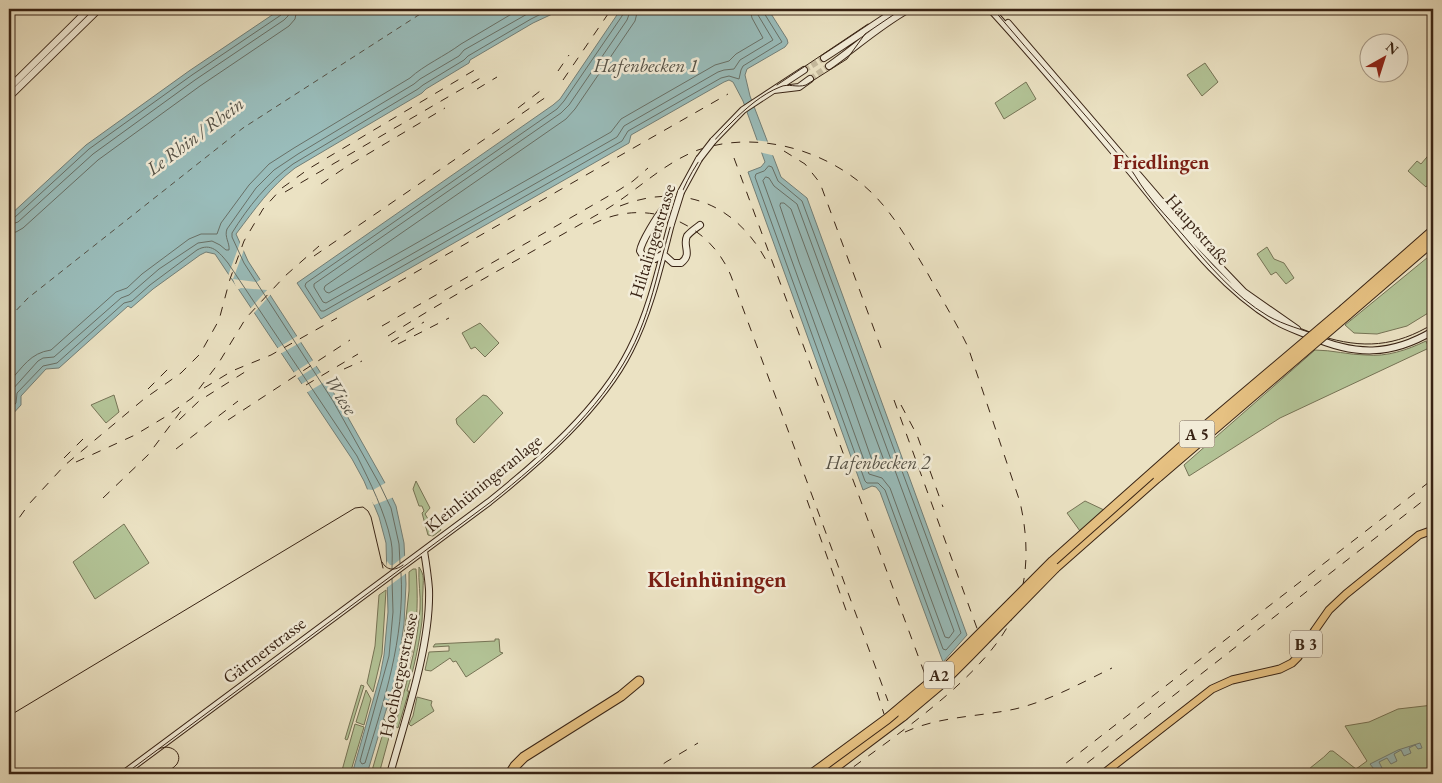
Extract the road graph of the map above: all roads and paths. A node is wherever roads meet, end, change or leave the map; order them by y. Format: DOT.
graph roads {
  1 [pos="89,9"];
  2 [pos="98,9"];
  3 [pos="898,9"];
  4 [pos="909,9"];
  5 [pos="990,9"];
  6 [pos="996,9"];
  7 [pos="824,58"];
  8 [pos="829,66"];
  9 [pos="804,70"];
  10 [pos="810,79"];
  11 [pos="9,88"];
  12 [pos="772,90"];
  13 [pos="9,97"];
  14 [pos="664,208"];
  15 [pos="700,225"];
  16 [pos="1431,234"];
  17 [pos="663,254"];
  18 [pos="1433,331"];
  19 [pos="1303,333"];
  20 [pos="633,344"];
  21 [pos="1433,530"];
  22 [pos="424,551"];
  23 [pos="1054,565"];
  24 [pos="639,682"];
  25 [pos="123,774"];
  26 [pos="390,774"];
  27 [pos="510,774"];
  28 [pos="812,774"];
  29 [pos="826,774"];
  30 [pos="1103,774"];
  1 -- 11 [label="main road"];
  2 -- 13 [label="main road"];
  3 -- 7 [label="main road"];
  4 -- 8 [label="main road"];
  5 -- 19 [label="main road, Hauptstraße"];
  6 -- 19 [label="main road, Hauptstraße"];
  9 -- 12 [label="main road, Hiltalingerstrasse"];
  10 -- 12 [label="main road, Hiltalingerstrasse"];
  12 -- 17 [label="main road, Hiltalingerstrasse, bridge"];
  14 -- 17 [label="main road"];
  15 -- 17 [label="main road"];
  16 -- 23 [label="highway, A 5, bridge"];
  17 -- 20 [label="main road, Hiltalingerstrasse"];
  18 -- 19 [label="main road, Hauptstraße"];
  20 -- 22 [label="main road, Kleinhüningeranlage"];
  21 -- 30 [label="main road, B 3"];
  22 -- 25 [label="main road, Gärtnerstrasse"];
  22 -- 26 [label="main road, Hochbergerstrasse"];
  23 -- 28 [label="highway, A2, bridge"];
  23 -- 29 [label="highway, A2, bridge"];
  24 -- 27 [label="highway"];
}
